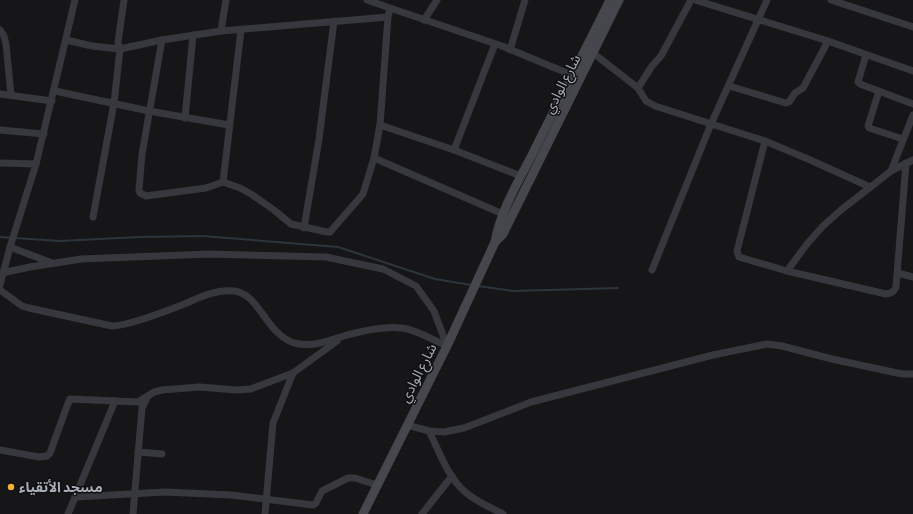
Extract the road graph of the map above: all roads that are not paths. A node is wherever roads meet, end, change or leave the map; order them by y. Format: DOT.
graph roads {
  1 [pos="75,0"];
  2 [pos="124,0"];
  3 [pos="226,0"];
  4 [pos="367,0"];
  5 [pos="437,0"];
  6 [pos="525,0"];
  7 [pos="610,0"];
  8 [pos="620,0"];
  9 [pos="691,0"];
  10 [pos="695,0"];
  11 [pos="767,0"];
  12 [pos="834,0"];
  13 [pos="390,8"];
  14 [pos="388,17"];
  15 [pos="758,19"];
  16 [pos="424,20"];
  17 [pos="334,21"];
  18 [pos="913,27"];
  19 [pos="0,30"];
  20 [pos="241,30"];
  21 [pos="221,32"];
  22 [pos="193,35"];
  23 [pos="66,40"];
  24 [pos="162,40"];
  25 [pos="828,41"];
  26 [pos="495,44"];
  27 [pos="120,49"];
  28 [pos="510,50"];
  29 [pos="593,53"];
  30 [pos="866,56"];
  31 [pos="913,71"];
  32 [pos="572,75"];
  33 [pos="729,86"];
  34 [pos="638,88"];
  35 [pos="55,91"];
  36 [pos="879,91"];
  37 [pos="0,94"];
  38 [pos="11,95"];
  39 [pos="52,101"];
  40 [pos="114,103"];
  41 [pos="913,104"];
  42 [pos="149,111"];
  43 [pos="913,115"];
  44 [pos="185,118"];
  45 [pos="712,124"];
  46 [pos="229,125"];
  47 [pos="380,125"];
  48 [pos="0,130"];
  49 [pos="44,134"];
  50 [pos="903,139"];
  51 [pos="765,141"];
  52 [pos="454,150"];
  53 [pos="374,158"];
  54 [pos="910,162"];
  55 [pos="0,163"];
  56 [pos="36,164"];
  57 [pos="891,171"];
  58 [pos="521,176"];
  59 [pos="223,182"];
  60 [pos="870,187"];
  61 [pos="503,214"];
  62 [pos="93,217"];
  63 [pos="304,228"];
  64 [pos="495,242"];
  65 [pos="10,247"];
  66 [pos="52,263"];
  67 [pos="652,270"];
  68 [pos="786,271"];
  69 [pos="2,273"];
  70 [pos="898,273"];
  71 [pos="913,277"];
  72 [pos="0,285"];
  73 [pos="0,290"];
  74 [pos="350,334"];
  75 [pos="447,346"];
  76 [pos="293,373"];
  77 [pos="913,374"];
  78 [pos="148,395"];
  79 [pos="115,401"];
  80 [pos="407,425"];
  81 [pos="429,431"];
  82 [pos="0,450"];
  83 [pos="138,452"];
  84 [pos="162,454"];
  85 [pos="452,476"];
  86 [pos="377,485"];
  87 [pos="135,494"];
  88 [pos="75,497"];
  89 [pos="266,500"];
  90 [pos="68,514"];
  91 [pos="133,514"];
  92 [pos="265,514"];
  93 [pos="363,514"];
  94 [pos="422,514"];
  95 [pos="503,514"];
  1 -- 23 [label="street"];
  2 -- 27 [label="street"];
  3 -- 21 [label="street"];
  4 -- 13 [label="street"];
  5 -- 16 [label="street"];
  6 -- 28 [label="street"];
  7 -- 32 [label="main road, شارع الوادي"];
  8 -- 29 [label="main road, شارع الوادي"];
  9 -- 34 [label="street"];
  10 -- 15 [label="street"];
  11 -- 15 [label="street"];
  12 -- 18 [label="street"];
  13 -- 14 [label="street"];
  13 -- 16 [label="street"];
  14 -- 17 [label="street"];
  14 -- 47 [label="street"];
  15 -- 25 [label="street"];
  15 -- 33 [label="street"];
  16 -- 26 [label="street"];
  17 -- 20 [label="street"];
  17 -- 63 [label="street"];
  19 -- 38 [label="street"];
  20 -- 21 [label="street"];
  20 -- 46 [label="street"];
  21 -- 22 [label="street"];
  22 -- 24 [label="street"];
  22 -- 44 [label="street"];
  23 -- 27 [label="street"];
  23 -- 35 [label="street"];
  24 -- 27 [label="street"];
  24 -- 42 [label="street"];
  25 -- 30 [label="street"];
  25 -- 33 [label="street"];
  26 -- 28 [label="street"];
  26 -- 52 [label="street"];
  27 -- 40 [label="street"];
  28 -- 32 [label="street"];
  29 -- 34 [label="street"];
  29 -- 64 [label="main road, شارع الوادي"];
  30 -- 31 [label="street"];
  30 -- 36 [label="street"];
  32 -- 58 [label="main road, شارع الوادي"];
  33 -- 45 [label="street"];
  34 -- 45 [label="street"];
  35 -- 39 [label="street"];
  35 -- 40 [label="street"];
  36 -- 41 [label="street"];
  36 -- 50 [label="street"];
  37 -- 38 [label="street"];
  38 -- 39 [label="street"];
  39 -- 49 [label="street"];
  40 -- 42 [label="street"];
  40 -- 62 [label="street"];
  42 -- 44 [label="street"];
  42 -- 59 [label="street"];
  43 -- 50 [label="street"];
  44 -- 46 [label="street"];
  45 -- 51 [label="street"];
  45 -- 67 [label="street"];
  46 -- 59 [label="street"];
  47 -- 52 [label="street"];
  47 -- 53 [label="street"];
  48 -- 49 [label="street"];
  49 -- 56 [label="street"];
  50 -- 57 [label="street"];
  51 -- 60 [label="street"];
  51 -- 68 [label="street"];
  52 -- 58 [label="street"];
  53 -- 61 [label="street"];
  53 -- 63 [label="street"];
  54 -- 57 [label="street"];
  54 -- 70 [label="street"];
  55 -- 56 [label="street"];
  56 -- 65 [label="street"];
  57 -- 60 [label="street"];
  58 -- 61 [label="main road, شارع الوادي"];
  59 -- 63 [label="street"];
  60 -- 68 [label="street"];
  61 -- 64 [label="main road, شارع الوادي"];
  64 -- 75 [label="main road, شارع الوادي"];
  65 -- 66 [label="street"];
  65 -- 69 [label="street"];
  66 -- 69 [label="street"];
  66 -- 75 [label="street"];
  68 -- 70 [label="street"];
  69 -- 72 [label="street"];
  70 -- 71 [label="street"];
  73 -- 74 [label="street"];
  74 -- 75 [label="street"];
  74 -- 76 [label="street"];
  75 -- 80 [label="main road, شارع الوادي"];
  76 -- 78 [label="street"];
  76 -- 89 [label="street"];
  77 -- 81 [label="street"];
  78 -- 79 [label="street"];
  78 -- 83 [label="street"];
  79 -- 82 [label="street"];
  79 -- 88 [label="street"];
  80 -- 81 [label="street"];
  80 -- 86 [label="main road, شارع الوادي"];
  81 -- 85 [label="street"];
  83 -- 84 [label="street"];
  83 -- 87 [label="street"];
  85 -- 94 [label="street"];
  85 -- 95 [label="street"];
  86 -- 89 [label="street"];
  86 -- 93 [label="main road, شارع الوادي"];
  87 -- 88 [label="street"];
  87 -- 89 [label="street"];
  87 -- 91 [label="street"];
  88 -- 90 [label="street"];
  89 -- 92 [label="street"];
}
